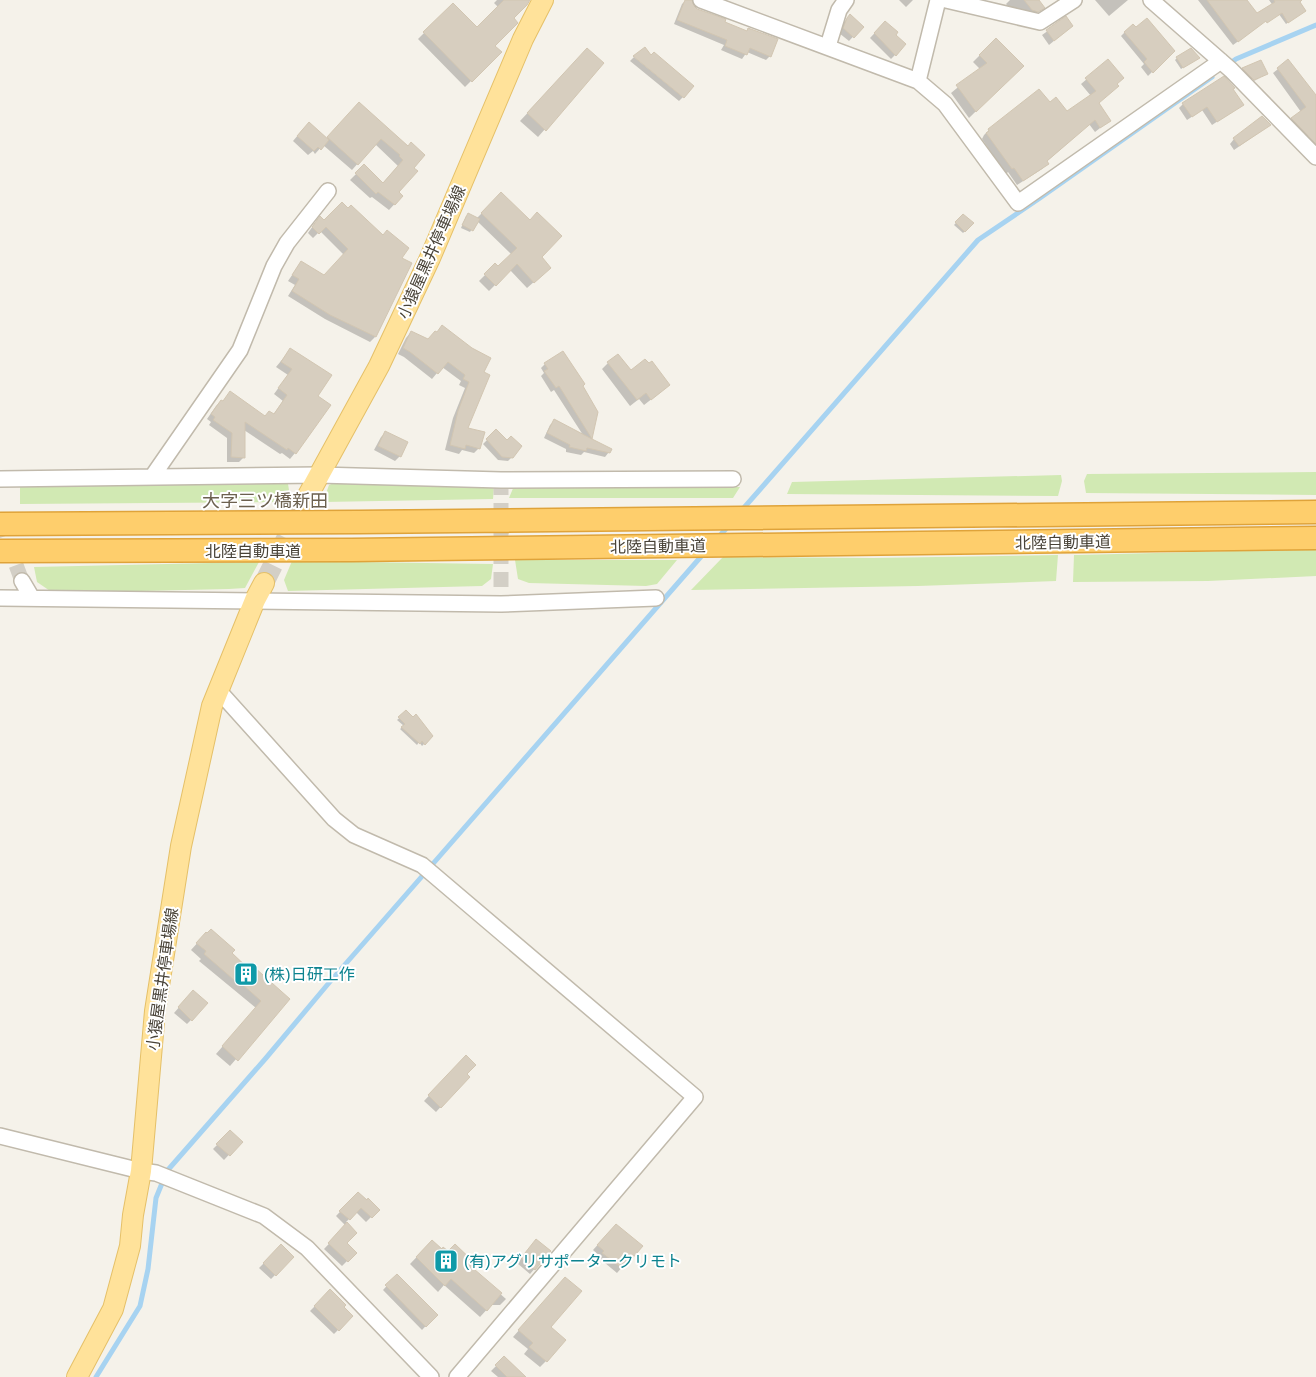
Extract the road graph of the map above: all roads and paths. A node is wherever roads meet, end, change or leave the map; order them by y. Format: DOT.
graph roads {
  1 [pos="543,0"];
  2 [pos="701,0"];
  3 [pos="846,0"];
  4 [pos="938,0"];
  5 [pos="946,0"];
  6 [pos="1074,0"];
  7 [pos="1157,2"];
  8 [pos="828,46"];
  9 [pos="1221,61"];
  10 [pos="918,81"];
  11 [pos="1316,157"];
  12 [pos="328,192"];
  13 [pos="319,475"];
  14 [pos="0,478"];
  15 [pos="152,478"];
  16 [pos="732,478"];
  17 [pos="306,499"];
  18 [pos="1316,512"];
  19 [pos="0,524"];
  20 [pos="1316,538"];
  21 [pos="0,551"];
  22 [pos="22,582"];
  23 [pos="259,592"];
  24 [pos="0,598"];
  25 [pos="32,598"];
  26 [pos="656,598"];
  27 [pos="218,690"];
  28 [pos="0,1136"];
  29 [pos="141,1171"];
  30 [pos="77,1377"];
  31 [pos="431,1377"];
  32 [pos="457,1377"];
  1 -- 13 [label="main road, 小猿屋黒井停車場線"];
  2 -- 8 [label="street"];
  3 -- 8 [label="street"];
  4 -- 10 [label="street"];
  5 -- 6 [label="street"];
  7 -- 9 [label="street"];
  8 -- 10 [label="street"];
  9 -- 10 [label="street"];
  9 -- 11 [label="street"];
  12 -- 15 [label="street"];
  13 -- 15 [label="street"];
  13 -- 16 [label="street"];
  13 -- 17 [label="main road, 小猿屋黒井停車場線"];
  14 -- 15 [label="street"];
  18 -- 19 [label="highway, 北陸自動車道"];
  20 -- 21 [label="highway, 北陸自動車道"];
  22 -- 25 [label="street"];
  23 -- 25 [label="street"];
  23 -- 26 [label="street"];
  23 -- 27 [label="main road, 小猿屋黒井停車場線"];
  24 -- 25 [label="street"];
  27 -- 29 [label="main road, 小猿屋黒井停車場線"];
  27 -- 32 [label="street"];
  28 -- 29 [label="street"];
  29 -- 30 [label="main road, 小猿屋黒井停車場線"];
  29 -- 31 [label="street"];
}
